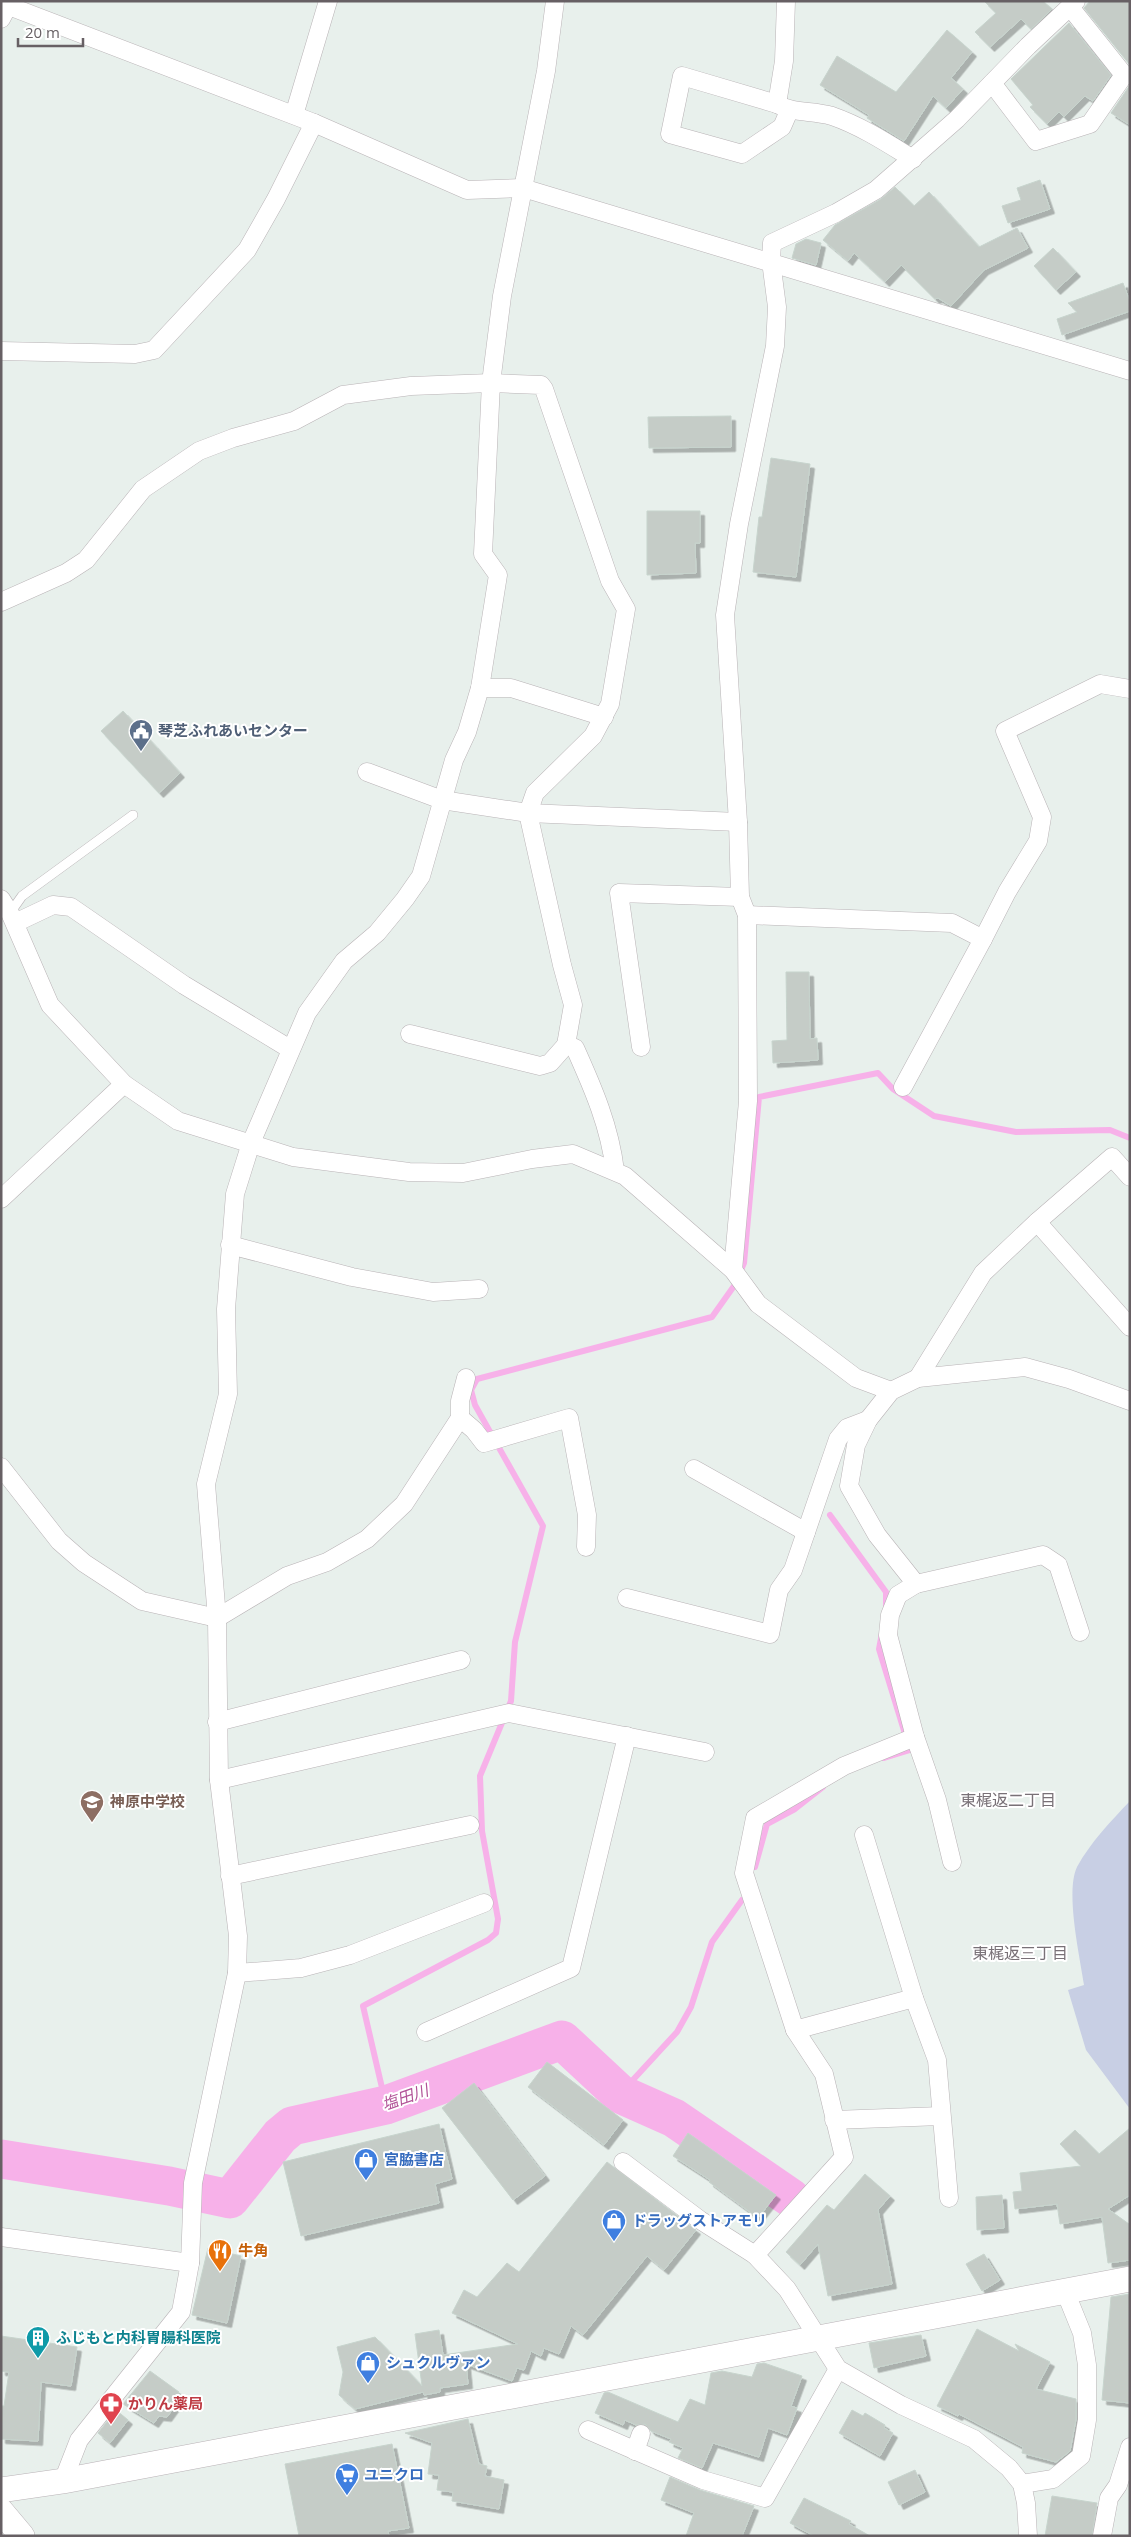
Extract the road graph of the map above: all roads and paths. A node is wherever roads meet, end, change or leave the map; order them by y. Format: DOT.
graph roads {
  1 [pos="328,1"];
  2 [pos="555,1"];
  3 [pos="786,1"];
  4 [pos="1073,4"];
  5 [pos="4,9"];
  6 [pos="992,83"];
  7 [pos="783,107"];
  8 [pos="294,115"];
  9 [pos="314,123"];
  10 [pos="913,159"];
  11 [pos="522,188"];
  12 [pos="771,262"];
  13 [pos="1,351"];
  14 [pos="1130,371"];
  15 [pos="491,383"];
  16 [pos="1,602"];
  17 [pos="480,688"];
  18 [pos="1130,688"];
  19 [pos="604,717"];
  20 [pos="367,772"];
  21 [pos="442,800"];
  22 [pos="528,813"];
  23 [pos="133,815"];
  24 [pos="738,822"];
  25 [pos="740,897"];
  26 [pos="7,914"];
  27 [pos="747,915"];
  28 [pos="983,940"];
  29 [pos="410,1034"];
  30 [pos="566,1045"];
  31 [pos="290,1048"];
  32 [pos="641,1048"];
  33 [pos="124,1084"];
  34 [pos="903,1087"];
  35 [pos="251,1143"];
  36 [pos="615,1171"];
  37 [pos="1130,1177"];
  38 [pos="1,1198"];
  39 [pos="1037,1222"];
  40 [pos="230,1245"];
  41 [pos="733,1270"];
  42 [pos="479,1289"];
  43 [pos="1130,1327"];
  44 [pos="466,1378"];
  45 [pos="918,1378"];
  46 [pos="891,1390"];
  47 [pos="1130,1401"];
  48 [pos="460,1418"];
  49 [pos="868,1420"];
  50 [pos="1,1467"];
  51 [pos="694,1469"];
  52 [pos="806,1532"];
  53 [pos="586,1547"];
  54 [pos="916,1584"];
  55 [pos="628,1598"];
  56 [pos="217,1618"];
  57 [pos="1080,1632"];
  58 [pos="461,1660"];
  59 [pos="217,1722"];
  60 [pos="627,1736"];
  61 [pos="915,1737"];
  62 [pos="705,1752"];
  63 [pos="219,1780"];
  64 [pos="470,1825"];
  65 [pos="864,1835"];
  66 [pos="952,1862"];
  67 [pos="230,1876"];
  68 [pos="484,1902"];
  69 [pos="238,1973"];
  70 [pos="914,1998"];
  71 [pos="795,2030"];
  72 [pos="426,2032"];
  73 [pos="941,2116"];
  74 [pos="834,2120"];
  75 [pos="623,2162"];
  76 [pos="949,2198"];
  77 [pos="1,2237"];
  78 [pos="755,2255"];
  79 [pos="190,2263"];
  80 [pos="1130,2279"];
  81 [pos="1065,2291"];
  82 [pos="817,2337"];
  83 [pos="838,2369"];
  84 [pos="588,2430"];
  85 [pos="641,2434"];
  86 [pos="1130,2447"];
  87 [pos="635,2450"];
  88 [pos="63,2481"];
  89 [pos="1022,2484"];
  90 [pos="1,2490"];
  91 [pos="1,2511"];
  92 [pos="1024,2534"];
  93 [pos="22,2536"];
  94 [pos="1102,2536"];
  1 -- 8 [label="street"];
  2 -- 11 [label="street"];
  3 -- 7 [label="street"];
  4 -- 6 [label="street"];
  4 -- 6 [label="street"];
  5 -- 8 [label="street"];
  6 -- 10 [label="street"];
  7 -- 7 [label="street"];
  7 -- 10 [label="street"];
  8 -- 9 [label="street"];
  9 -- 11 [label="street"];
  9 -- 13 [label="street"];
  10 -- 12 [label="street"];
  11 -- 12 [label="street"];
  11 -- 15 [label="street"];
  12 -- 14 [label="street"];
  12 -- 24 [label="street"];
  15 -- 16 [label="street"];
  15 -- 17 [label="street"];
  15 -- 19 [label="street"];
  17 -- 19 [label="street"];
  17 -- 21 [label="street"];
  18 -- 28 [label="street"];
  19 -- 22 [label="street"];
  20 -- 21 [label="street"];
  21 -- 22 [label="street"];
  21 -- 31 [label="street"];
  22 -- 24 [label="street"];
  22 -- 30 [label="street"];
  23 -- 26 [label="lane"];
  24 -- 25 [label="street"];
  25 -- 27 [label="street"];
  25 -- 32 [label="street"];
  26 -- 31 [label="street"];
  26 -- 33 [label="street"];
  27 -- 28 [label="street"];
  27 -- 41 [label="street"];
  28 -- 34 [label="street"];
  29 -- 30 [label="street"];
  30 -- 36 [label="street"];
  31 -- 35 [label="street"];
  33 -- 35 [label="street"];
  33 -- 38 [label="street"];
  35 -- 36 [label="street"];
  35 -- 40 [label="street"];
  36 -- 41 [label="street"];
  37 -- 39 [label="street"];
  39 -- 43 [label="street"];
  39 -- 45 [label="street"];
  40 -- 42 [label="street"];
  40 -- 56 [label="street"];
  41 -- 46 [label="street"];
  44 -- 48 [label="street"];
  45 -- 46 [label="street"];
  45 -- 47 [label="street"];
  46 -- 49 [label="street"];
  48 -- 53 [label="street"];
  48 -- 56 [label="street"];
  49 -- 52 [label="street"];
  49 -- 54 [label="street"];
  50 -- 56 [label="street"];
  51 -- 52 [label="street"];
  52 -- 55 [label="street"];
  54 -- 57 [label="street"];
  54 -- 61 [label="street"];
  56 -- 59 [label="street"];
  58 -- 59 [label="street"];
  59 -- 63 [label="street"];
  60 -- 62 [label="street"];
  60 -- 63 [label="street"];
  60 -- 72 [label="street"];
  61 -- 66 [label="street"];
  61 -- 71 [label="street"];
  63 -- 67 [label="street"];
  64 -- 67 [label="street"];
  65 -- 70 [label="street"];
  67 -- 69 [label="street"];
  68 -- 69 [label="street"];
  69 -- 79 [label="street"];
  70 -- 71 [label="street"];
  70 -- 73 [label="street"];
  71 -- 74 [label="street"];
  73 -- 74 [label="street"];
  73 -- 76 [label="street"];
  74 -- 78 [label="street"];
  75 -- 78 [label="street"];
  77 -- 79 [label="street"];
  78 -- 82 [label="street"];
  79 -- 88 [label="street"];
  80 -- 81 [label="street"];
  81 -- 82 [label="street"];
  81 -- 89 [label="street"];
  82 -- 83 [label="street"];
  82 -- 88 [label="street"];
  83 -- 87 [label="street"];
  83 -- 89 [label="street"];
  84 -- 87 [label="street"];
  85 -- 87 [label="street"];
  86 -- 94 [label="street"];
  88 -- 90 [label="street"];
  89 -- 92 [label="street"];
  91 -- 93 [label="street"];
}
